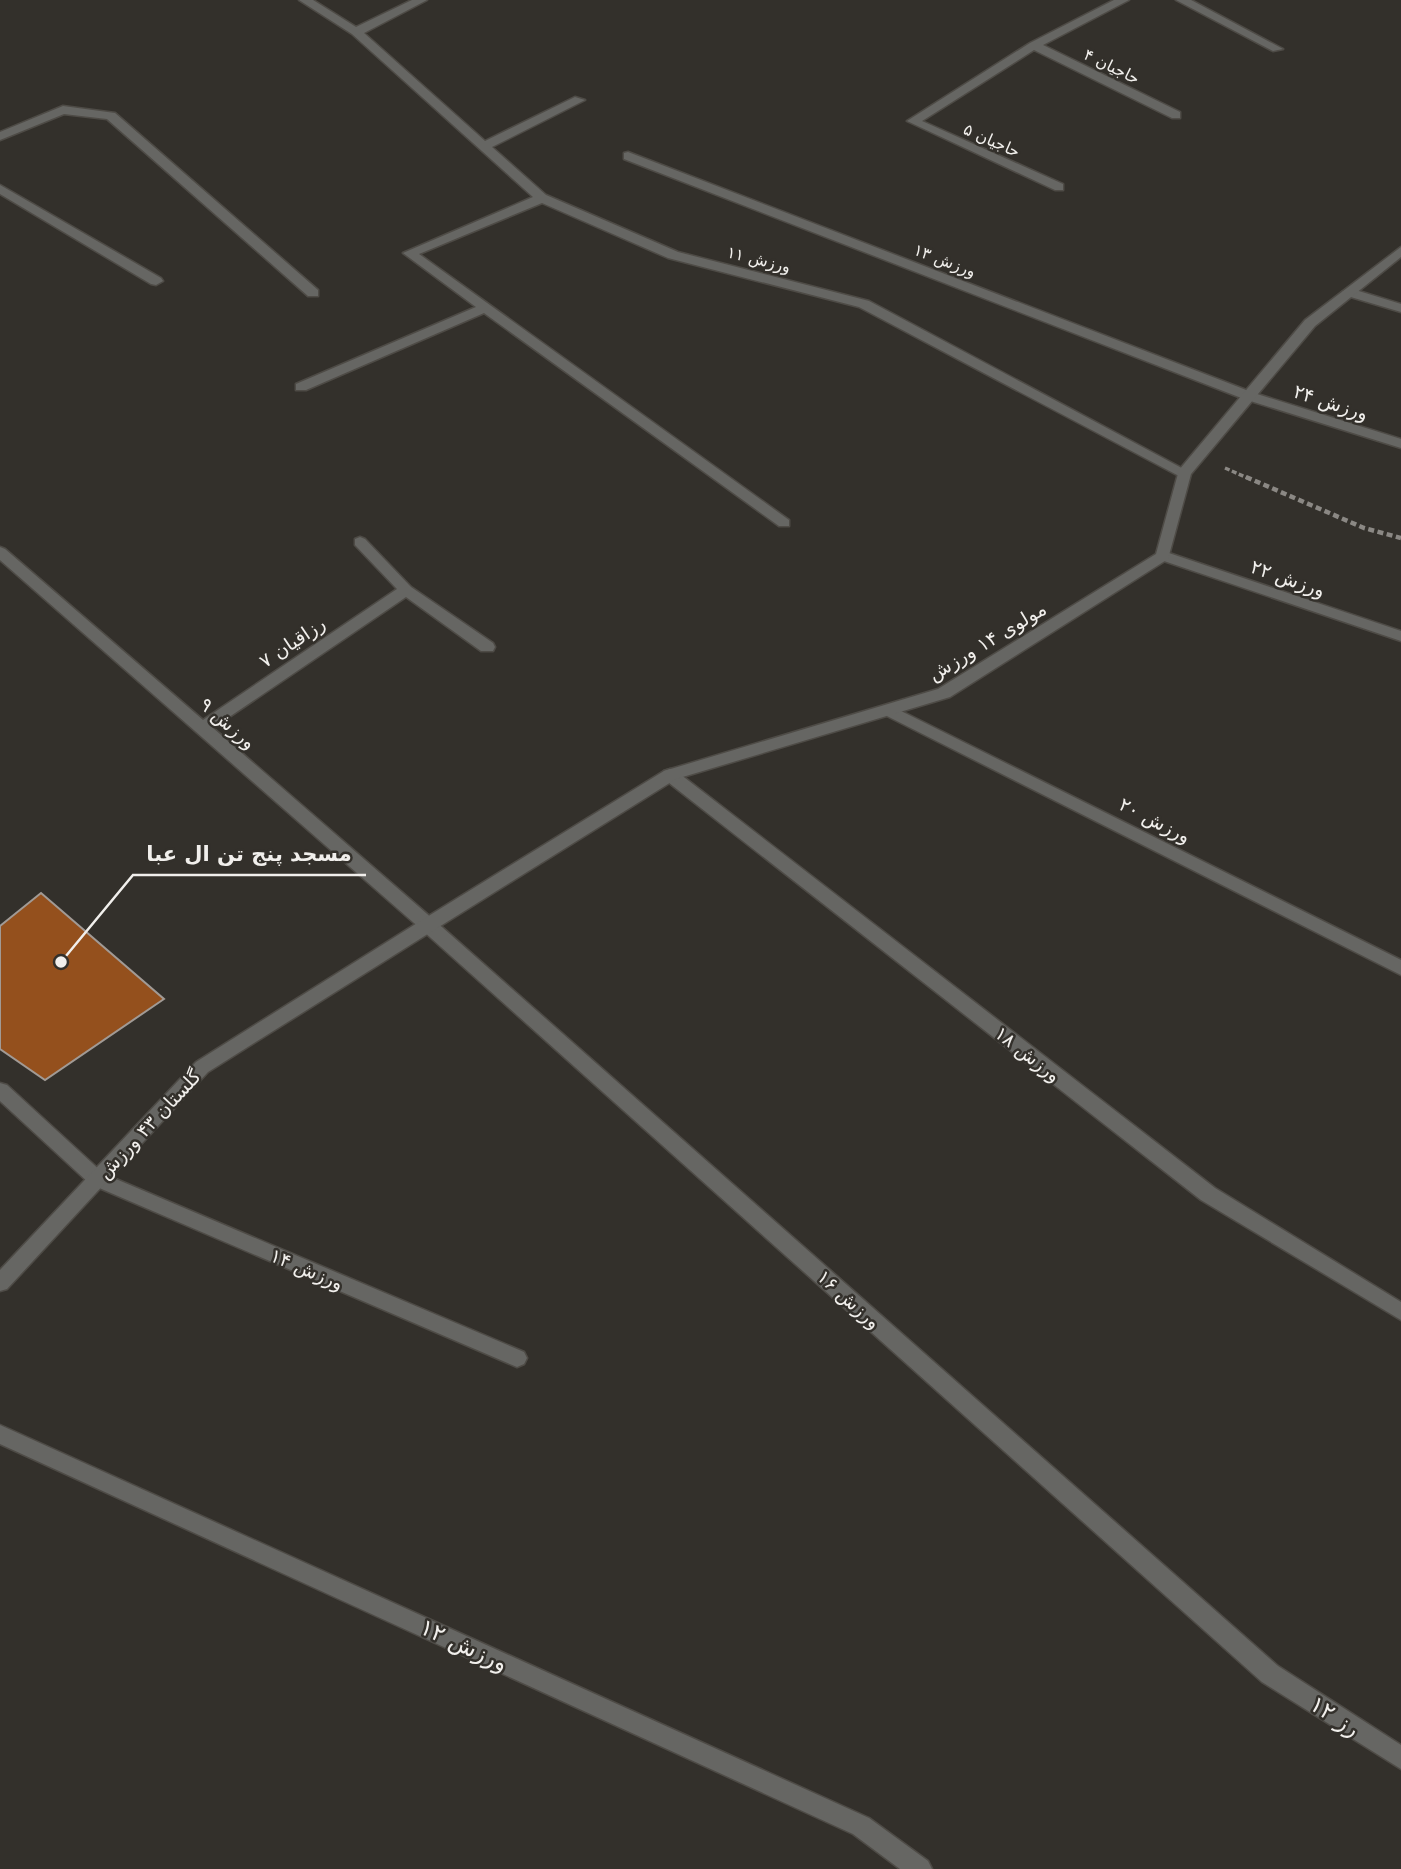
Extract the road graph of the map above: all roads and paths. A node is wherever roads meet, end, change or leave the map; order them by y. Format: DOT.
graph roads {
  1 [pos="304,0"];
  2 [pos="421,0"];
  3 [pos="1091,0"];
  4 [pos="1123,0"];
  5 [pos="1182,0"];
  6 [pos="1104,7"];
  7 [pos="356,33"];
  8 [pos="1034,45"];
  9 [pos="1277,49"];
  10 [pos="579,100"];
  11 [pos="1176,115"];
  12 [pos="0,136"];
  13 [pos="484,146"];
  14 [pos="628,156"];
  15 [pos="1059,187"];
  16 [pos="0,189"];
  17 [pos="542,198"];
  18 [pos="1401,251"];
  19 [pos="156,281"];
  20 [pos="1349,292"];
  21 [pos="313,293"];
  22 [pos="484,308"];
  23 [pos="1401,308"];
  24 [pos="301,387"];
  25 [pos="1249,396"];
  26 [pos="1401,444"];
  27 [pos="1198,456"];
  28 [pos="1184,474"];
  29 [pos="784,523"];
  30 [pos="1401,538"];
  31 [pos="360,542"];
  32 [pos="0,552"];
  33 [pos="1163,556"];
  34 [pos="406,590"];
  35 [pos="1401,636"];
  36 [pos="487,648"];
  37 [pos="889,710"];
  38 [pos="202,728"];
  39 [pos="670,775"];
  40 [pos="428,925"];
  41 [pos="1401,968"];
  42 [pos="0,1090"];
  43 [pos="97,1179"];
  44 [pos="0,1283"];
  45 [pos="1401,1312"];
  46 [pos="517,1358"];
  47 [pos="0,1434"];
  48 [pos="1270,1674"];
  49 [pos="1401,1758"];
  50 [pos="920,1869"];
  1 -- 7 [label="street, ورزش ۱۱"];
  2 -- 7 [label="street"];
  3 -- 6 [label="street"];
  4 -- 6 [label="street"];
  5 -- 9 [label="street"];
  6 -- 8 [label="street"];
  7 -- 13 [label="street, ورزش ۱۱"];
  8 -- 11 [label="street, حاجیان ۴"];
  8 -- 15 [label="street, حاجیان ۵"];
  10 -- 13 [label="street"];
  12 -- 21 [label="street"];
  13 -- 17 [label="street, ورزش ۱۱"];
  14 -- 25 [label="street, ورزش ۱۳"];
  16 -- 19 [label="street"];
  17 -- 22 [label="street"];
  17 -- 28 [label="street, ورزش ۱۱"];
  18 -- 20 [label="street"];
  20 -- 23 [label="street"];
  20 -- 25 [label="street"];
  22 -- 24 [label="street"];
  22 -- 29 [label="street"];
  25 -- 26 [label="street, ورزش ۲۴"];
  25 -- 27 [label="street"];
  27 -- 28 [label="street"];
  27 -- 30 [label="path"];
  28 -- 33 [label="street"];
  31 -- 34 [label="street"];
  32 -- 38 [label="street, ورزش ۹"];
  33 -- 35 [label="street, ورزش ۲۲"];
  33 -- 37 [label="street, مولوی ۱۴ ورزش"];
  34 -- 36 [label="street"];
  34 -- 38 [label="street, رزاقیان ۷"];
  37 -- 39 [label="street, مولوی ۱۴ ورزش"];
  37 -- 41 [label="street, ورزش ۲۰"];
  38 -- 40 [label="street, ورزش ۹"];
  39 -- 40 [label="street, مولوی ۱۴ ورزش"];
  39 -- 45 [label="street, ورزش ۱۸"];
  40 -- 43 [label="street, گلستان ۴۳ ورزش"];
  40 -- 48 [label="street, ورزش ۱۶"];
  42 -- 43 [label="street, ورزش ۱۴"];
  43 -- 44 [label="street, گلستان ۴۳ ورزش"];
  43 -- 46 [label="street, ورزش ۱۴"];
  47 -- 50 [label="street, ورزش ۱۲"];
  48 -- 49 [label="street, رز ۱۲"];
}
